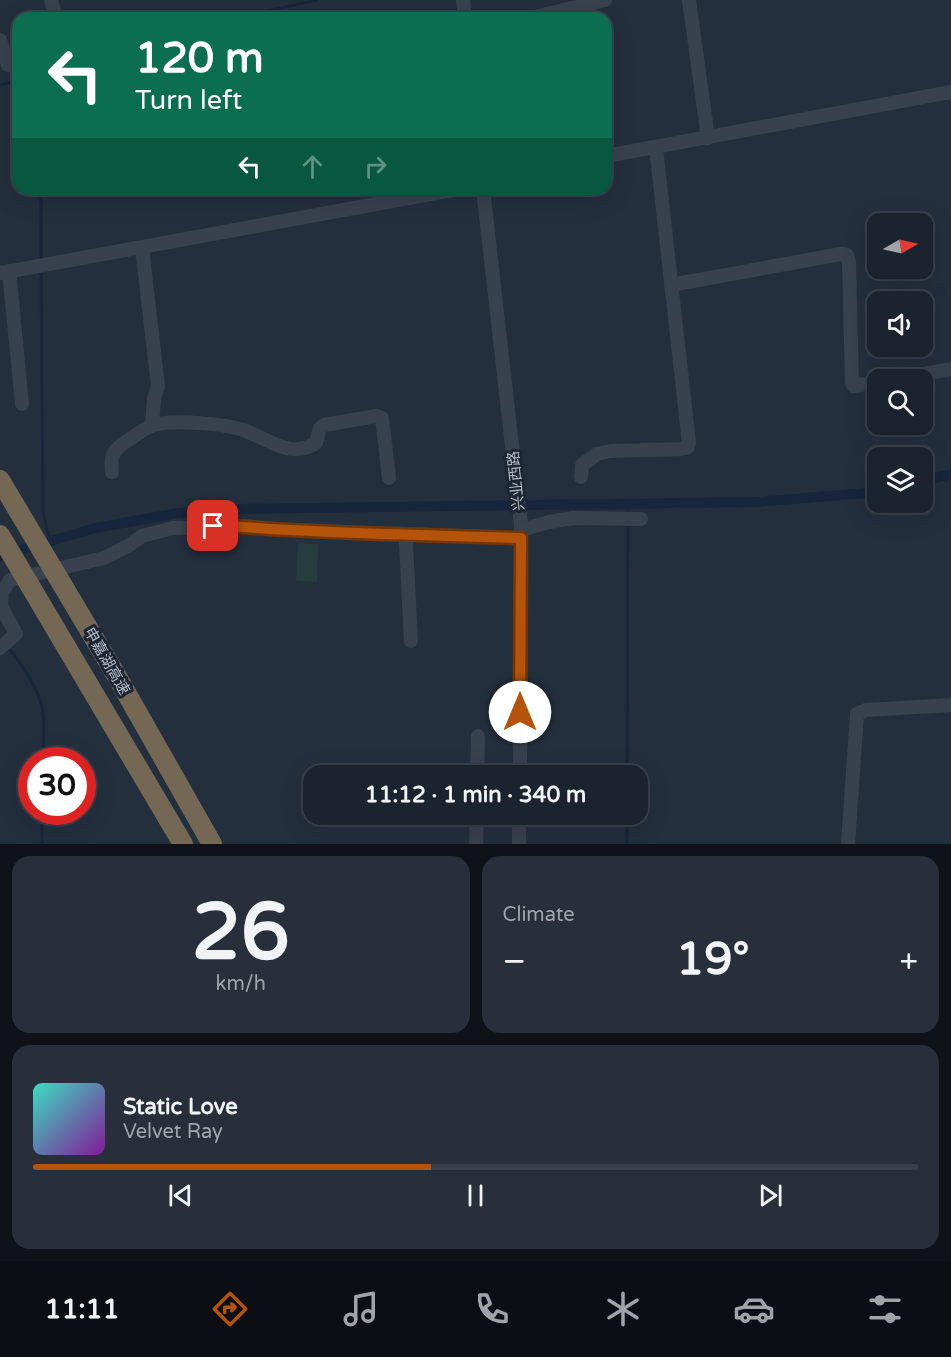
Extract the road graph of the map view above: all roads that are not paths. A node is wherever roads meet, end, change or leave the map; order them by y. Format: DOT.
graph roads {
  1 [pos="604,0"];
  2 [pos="689,0"];
  3 [pos="555,12"];
  4 [pos="0,40"];
  5 [pos="8,65"];
  6 [pos="951,92"];
  7 [pos="708,138"];
  8 [pos="656,148"];
  9 [pos="612,155"];
  10 [pos="417,195"];
  11 [pos="484,195"];
  12 [pos="142,248"];
  13 [pos="4,272"];
  14 [pos="671,285"];
  15 [pos="951,369"];
  16 [pos="933,372"];
  17 [pos="867,384"];
  18 [pos="22,404"];
  19 [pos="153,425"];
  20 [pos="112,472"];
  21 [pos="581,477"];
  22 [pos="389,478"];
  23 [pos="0,480"];
  24 [pos="641,519"];
  25 [pos="521,531"];
  26 [pos="0,535"];
  27 [pos="404,535"];
  28 [pos="0,604"];
  29 [pos="411,641"];
  30 [pos="5,643"];
  31 [pos="951,705"];
  32 [pos="478,736"];
  33 [pos="477,765"];
  34 [pos="520,765"];
  35 [pos="477,825"];
  36 [pos="519,825"];
  37 [pos="183,844"];
  38 [pos="212,844"];
  39 [pos="476,844"];
  40 [pos="519,844"];
  41 [pos="848,844"];
  1 -- 3 [label="street"];
  2 -- 7 [label="street"];
  4 -- 5 [label="street"];
  6 -- 7 [label="street"];
  7 -- 8 [label="street"];
  8 -- 9 [label="street"];
  8 -- 14 [label="street"];
  10 -- 12 [label="street"];
  11 -- 25 [label="street, 兴业西路"];
  12 -- 13 [label="street"];
  12 -- 19 [label="street"];
  13 -- 18 [label="street"];
  14 -- 17 [label="street"];
  14 -- 21 [label="street"];
  15 -- 16 [label="street"];
  19 -- 20 [label="street"];
  19 -- 22 [label="street"];
  23 -- 38 [label="highway, 申嘉湖高速"];
  24 -- 25 [label="street"];
  25 -- 27 [label="street"];
  25 -- 34 [label="street, 兴业西路"];
  26 -- 37 [label="highway, 申嘉湖高速"];
  27 -- 28 [label="street"];
  27 -- 29 [label="street"];
  28 -- 30 [label="street"];
  31 -- 41 [label="street"];
  32 -- 33 [label="street"];
  35 -- 39 [label="street"];
  36 -- 40 [label="street"];
}
